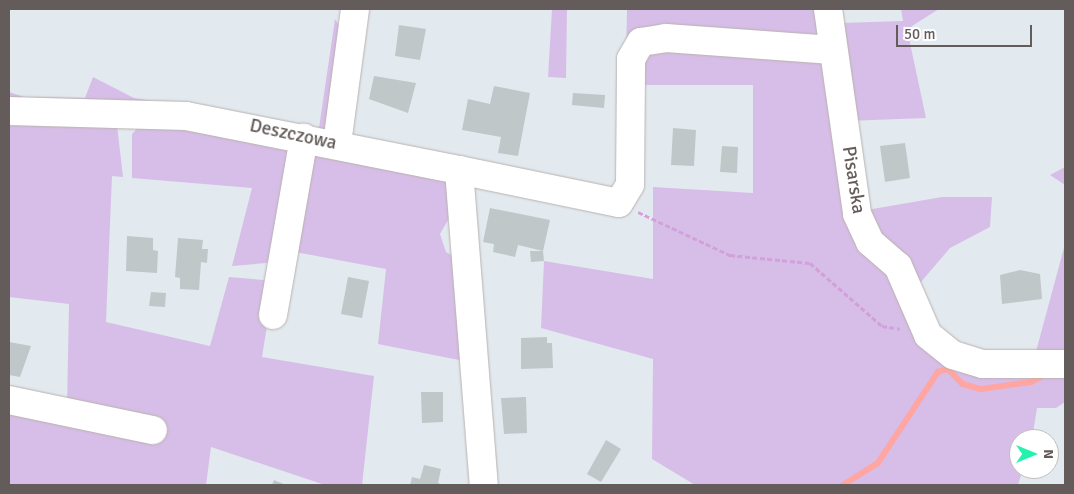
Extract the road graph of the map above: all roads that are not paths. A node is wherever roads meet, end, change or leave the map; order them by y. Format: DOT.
graph roads {
  1 [pos="355,9"];
  2 [pos="828,9"];
  3 [pos="833,50"];
  4 [pos="9,111"];
  5 [pos="304,138"];
  6 [pos="337,144"];
  7 [pos="459,170"];
  8 [pos="273,315"];
  9 [pos="1057,364"];
  10 [pos="9,400"];
  11 [pos="153,430"];
  12 [pos="484,485"];
  1 -- 6 [label="street"];
  2 -- 3 [label="street, Pisarska"];
  3 -- 7 [label="street, Deszczowa"];
  3 -- 9 [label="street, Pisarska"];
  4 -- 5 [label="street, Deszczowa"];
  5 -- 6 [label="street, Deszczowa"];
  5 -- 8 [label="street"];
  6 -- 7 [label="street, Deszczowa"];
  7 -- 12 [label="street"];
  10 -- 11 [label="street"];
}
